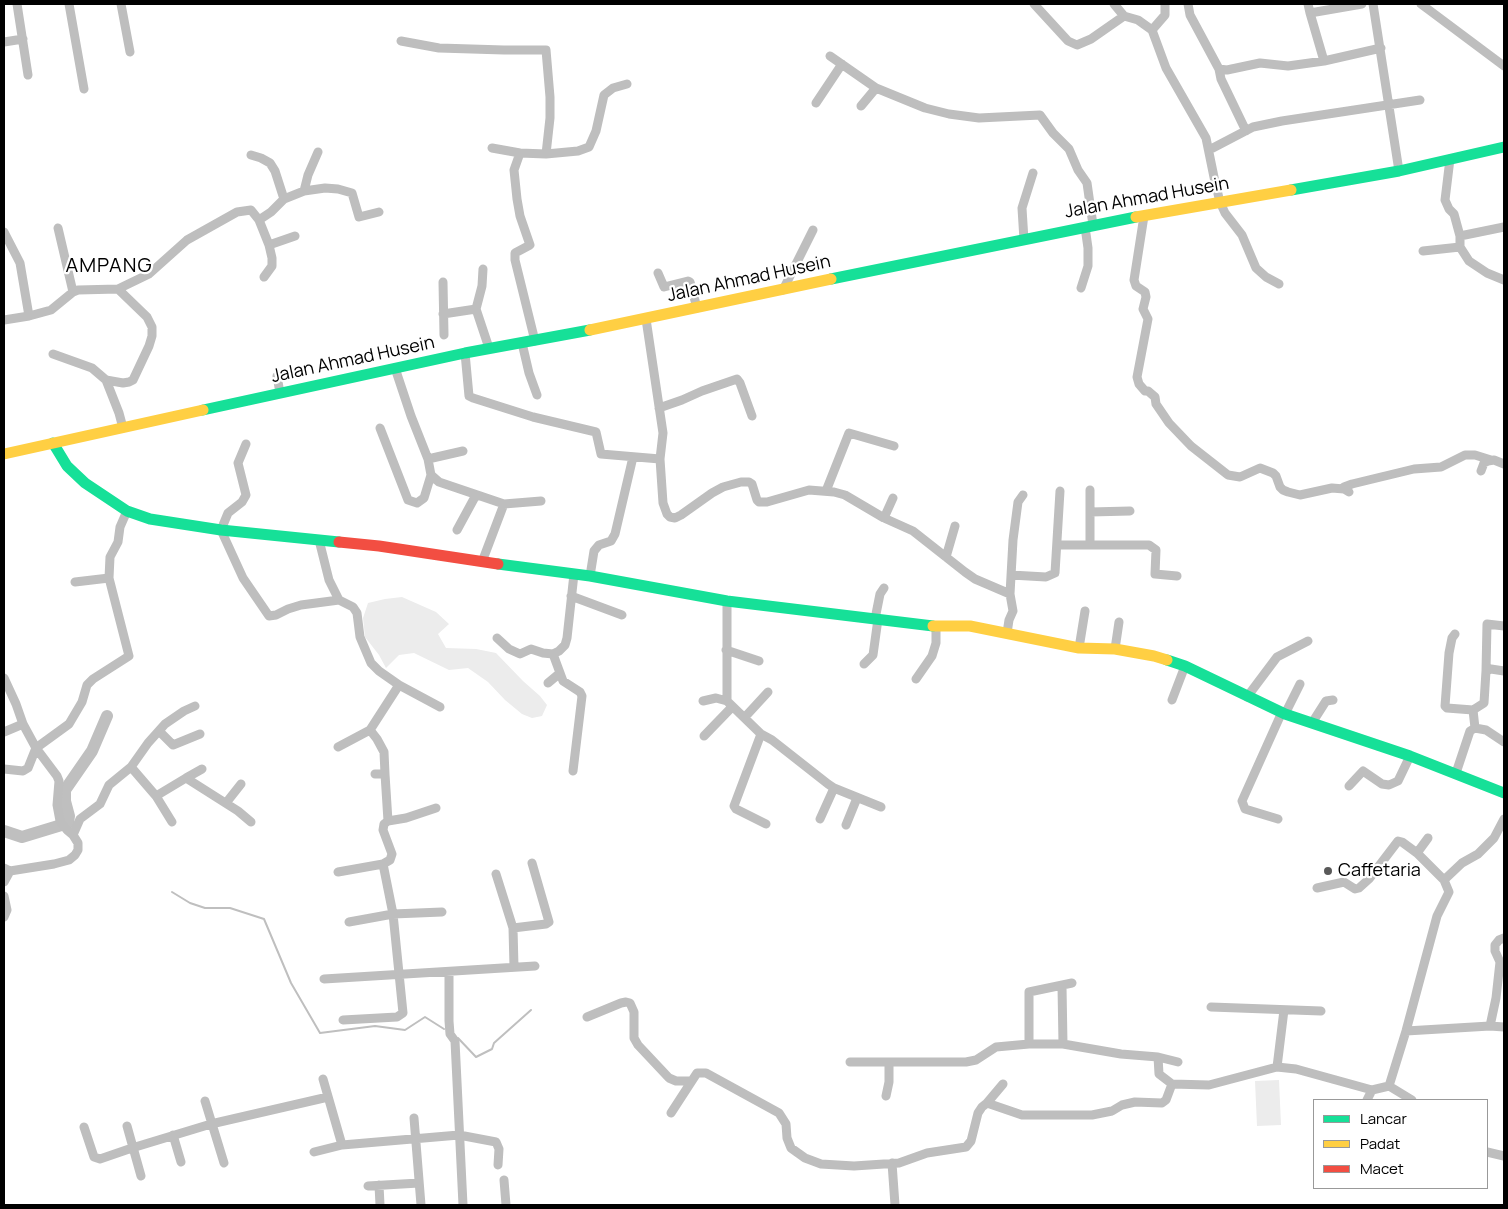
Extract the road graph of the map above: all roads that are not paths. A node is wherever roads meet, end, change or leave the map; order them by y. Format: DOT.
graph roads {
  1 [pos="17,4"];
  2 [pos="69,4"];
  3 [pos="121,4"];
  4 [pos="1034,4"];
  5 [pos="1114,4"];
  6 [pos="1165,4"];
  7 [pos="1188,4"];
  8 [pos="1362,4"];
  9 [pos="1373,4"];
  10 [pos="1421,4"];
  11 [pos="1309,8"];
  12 [pos="1124,16"];
  13 [pos="1152,30"];
  14 [pos="23,39"];
  15 [pos="401,41"];
  16 [pos="4,42"];
  17 [pos="1381,48"];
  18 [pos="130,52"];
  19 [pos="830,56"];
  20 [pos="1324,61"];
  21 [pos="842,64"];
  22 [pos="1504,66"];
  23 [pos="1220,69"];
  24 [pos="28,75"];
  25 [pos="627,84"];
  26 [pos="876,88"];
  27 [pos="84,89"];
  28 [pos="1420,100"];
  29 [pos="816,103"];
  30 [pos="1390,104"];
  31 [pos="860,106"];
  32 [pos="1246,131"];
  33 [pos="1504,147"];
  34 [pos="492,148"];
  35 [pos="1208,150"];
  36 [pos="318,152"];
  37 [pos="520,153"];
  38 [pos="546,154"];
  39 [pos="251,155"];
  40 [pos="1450,159"];
  41 [pos="1399,171"];
  42 [pos="1034,173"];
  43 [pos="304,191"];
  44 [pos="284,199"];
  45 [pos="1220,202"];
  46 [pos="379,212"];
  47 [pos="1144,216"];
  48 [pos="259,220"];
  49 [pos="1089,226"];
  50 [pos="1504,227"];
  51 [pos="58,228"];
  52 [pos="813,230"];
  53 [pos="4,232"];
  54 [pos="295,236"];
  55 [pos="1460,236"];
  56 [pos="1024,240"];
  57 [pos="270,245"];
  58 [pos="1460,247"];
  59 [pos="1423,251"];
  60 [pos="483,270"];
  61 [pos="658,273"];
  62 [pos="264,277"];
  63 [pos="1504,280"];
  64 [pos="442,282"];
  65 [pos="1279,284"];
  66 [pos="1081,288"];
  67 [pos="118,289"];
  68 [pos="783,290"];
  69 [pos="73,292"];
  70 [pos="697,308"];
  71 [pos="476,310"];
  72 [pos="444,314"];
  73 [pos="30,316"];
  74 [pos="646,319"];
  75 [pos="4,320"];
  76 [pos="444,335"];
  77 [pos="535,341"];
  78 [pos="522,343"];
  79 [pos="489,348"];
  80 [pos="465,353"];
  81 [pos="53,354"];
  82 [pos="395,368"];
  83 [pos="277,376"];
  84 [pos="106,380"];
  85 [pos="280,393"];
  86 [pos="536,395"];
  87 [pos="659,408"];
  88 [pos="752,416"];
  89 [pos="123,428"];
  90 [pos="380,428"];
  91 [pos="53,443"];
  92 [pos="246,444"];
  93 [pos="894,446"];
  94 [pos="463,451"];
  95 [pos="4,454"];
  96 [pos="633,457"];
  97 [pos="428,459"];
  98 [pos="660,459"];
  99 [pos="1491,460"];
  100 [pos="1504,464"];
  101 [pos="1481,472"];
  102 [pos="432,476"];
  103 [pos="1090,490"];
  104 [pos="826,491"];
  105 [pos="1060,491"];
  106 [pos="476,495"];
  107 [pos="1023,496"];
  108 [pos="893,498"];
  109 [pos="541,501"];
  110 [pos="504,504"];
  111 [pos="127,511"];
  112 [pos="1130,511"];
  113 [pos="1090,512"];
  114 [pos="884,518"];
  115 [pos="955,526"];
  116 [pos="221,530"];
  117 [pos="457,530"];
  118 [pos="319,540"];
  119 [pos="1058,545"];
  120 [pos="1090,545"];
  121 [pos="946,558"];
  122 [pos="482,562"];
  123 [pos="574,574"];
  124 [pos="1011,575"];
  125 [pos="590,576"];
  126 [pos="1177,576"];
  127 [pos="109,578"];
  128 [pos="75,582"];
  129 [pos="884,588"];
  130 [pos="1010,594"];
  131 [pos="571,596"];
  132 [pos="339,600"];
  133 [pos="727,601"];
  134 [pos="1084,611"];
  135 [pos="622,615"];
  136 [pos="877,619"];
  137 [pos="1119,622"];
  138 [pos="936,626"];
  139 [pos="1504,626"];
  140 [pos="1008,633"];
  141 [pos="1455,634"];
  142 [pos="497,638"];
  143 [pos="1308,641"];
  144 [pos="1079,648"];
  145 [pos="1115,649"];
  146 [pos="726,650"];
  147 [pos="553,654"];
  148 [pos="759,661"];
  149 [pos="864,664"];
  150 [pos="1185,666"];
  151 [pos="1486,671"];
  152 [pos="1504,671"];
  153 [pos="560,673"];
  154 [pos="4,678"];
  155 [pos="916,679"];
  156 [pos="548,683"];
  157 [pos="1300,684"];
  158 [pos="399,685"];
  159 [pos="768,692"];
  160 [pos="1246,696"];
  161 [pos="1172,700"];
  162 [pos="1333,700"];
  163 [pos="703,701"];
  164 [pos="729,704"];
  165 [pos="195,706"];
  166 [pos="440,707"];
  167 [pos="1473,710"];
  168 [pos="1284,713"];
  169 [pos="745,717"];
  170 [pos="23,724"];
  171 [pos="1312,724"];
  172 [pos="1475,728"];
  173 [pos="370,730"];
  174 [pos="159,731"];
  175 [pos="4,732"];
  176 [pos="200,734"];
  177 [pos="761,734"];
  178 [pos="704,736"];
  179 [pos="1504,742"];
  180 [pos="338,747"];
  181 [pos="36,748"];
  182 [pos="1410,756"];
  183 [pos="131,767"];
  184 [pos="4,769"];
  185 [pos="202,769"];
  186 [pos="573,771"];
  187 [pos="1456,773"];
  188 [pos="375,774"];
  189 [pos="385,774"];
  190 [pos="186,778"];
  191 [pos="241,784"];
  192 [pos="1349,786"];
  193 [pos="834,788"];
  194 [pos="1504,793"];
  195 [pos="156,796"];
  196 [pos="857,798"];
  197 [pos="226,804"];
  198 [pos="881,807"];
  199 [pos="436,808"];
  200 [pos="1278,818"];
  201 [pos="820,819"];
  202 [pos="1504,819"];
  203 [pos="388,821"];
  204 [pos="172,822"];
  205 [pos="251,822"];
  206 [pos="766,824"];
  207 [pos="846,825"];
  208 [pos="70,833"];
  209 [pos="1428,838"];
  210 [pos="1416,853"];
  211 [pos="532,863"];
  212 [pos="383,864"];
  213 [pos="7,870"];
  214 [pos="338,872"];
  215 [pos="496,874"];
  216 [pos="1444,880"];
  217 [pos="4,882"];
  218 [pos="1317,888"];
  219 [pos="4,896"];
  220 [pos="442,912"];
  221 [pos="393,914"];
  222 [pos="4,917"];
  223 [pos="349,922"];
  224 [pos="512,928"];
  225 [pos="1504,938"];
  226 [pos="535,966"];
  227 [pos="514,967"];
  228 [pos="449,972"];
  229 [pos="400,974"];
  230 [pos="324,979"];
  231 [pos="1072,983"];
  232 [pos="1062,986"];
  233 [pos="1212,1007"];
  234 [pos="1284,1010"];
  235 [pos="1321,1011"];
  236 [pos="587,1017"];
  237 [pos="343,1020"];
  238 [pos="1490,1026"];
  239 [pos="1504,1027"];
  240 [pos="1406,1031"];
  241 [pos="1030,1044"];
  242 [pos="1063,1044"];
  243 [pos="1158,1057"];
  244 [pos="850,1062"];
  245 [pos="889,1062"];
  246 [pos="1178,1062"];
  247 [pos="1277,1067"];
  248 [pos="323,1079"];
  249 [pos="691,1081"];
  250 [pos="1003,1084"];
  251 [pos="1172,1084"];
  252 [pos="1389,1086"];
  253 [pos="1372,1090"];
  254 [pos="886,1096"];
  255 [pos="328,1097"];
  256 [pos="1368,1099"];
  257 [pos="1410,1099"];
  258 [pos="205,1101"];
  259 [pos="987,1103"];
  260 [pos="671,1113"];
  261 [pos="414,1118"];
  262 [pos="211,1124"];
  263 [pos="127,1126"];
  264 [pos="84,1127"];
  265 [pos="173,1135"];
  266 [pos="459,1135"];
  267 [pos="416,1139"];
  268 [pos="342,1145"];
  269 [pos="132,1148"];
  270 [pos="314,1152"];
  271 [pos="1488,1152"];
  272 [pos="1504,1156"];
  273 [pos="180,1162"];
  274 [pos="224,1163"];
  275 [pos="892,1164"];
  276 [pos="498,1165"];
  277 [pos="142,1176"];
  278 [pos="504,1180"];
  279 [pos="420,1183"];
  280 [pos="379,1185"];
  281 [pos="368,1186"];
  282 [pos="380,1205"];
  283 [pos="421,1205"];
  284 [pos="463,1205"];
  285 [pos="506,1205"];
  286 [pos="895,1205"];
  1 -- 14 [label="street"];
  2 -- 27 [label="street"];
  3 -- 18 [label="street"];
  4 -- 12 [label="street"];
  5 -- 12 [label="street"];
  6 -- 13 [label="street"];
  7 -- 23 [label="street"];
  8 -- 11 [label="street"];
  9 -- 17 [label="street"];
  10 -- 22 [label="street"];
  11 -- 20 [label="street"];
  12 -- 13 [label="street"];
  13 -- 35 [label="street"];
  14 -- 16 [label="street"];
  14 -- 24 [label="street"];
  15 -- 38 [label="street"];
  17 -- 20 [label="street"];
  17 -- 30 [label="street"];
  19 -- 21 [label="street"];
  20 -- 23 [label="street"];
  21 -- 26 [label="street"];
  21 -- 29 [label="street"];
  23 -- 32 [label="street"];
  25 -- 38 [label="street"];
  26 -- 31 [label="street"];
  26 -- 49 [label="street"];
  28 -- 30 [label="street"];
  30 -- 32 [label="street"];
  30 -- 41 [label="street"];
  32 -- 35 [label="street"];
  33 -- 40 [label="main road, Jalan Ahmad Husein"];
  34 -- 37 [label="street"];
  35 -- 45 [label="street"];
  36 -- 43 [label="street"];
  37 -- 38 [label="street"];
  37 -- 77 [label="street"];
  39 -- 44 [label="street"];
  40 -- 41 [label="main road, Jalan Ahmad Husein"];
  40 -- 55 [label="street"];
  41 -- 45 [label="main road, Jalan Ahmad Husein"];
  42 -- 56 [label="street"];
  43 -- 44 [label="street"];
  43 -- 46 [label="street"];
  44 -- 48 [label="street"];
  45 -- 47 [label="main road, Jalan Ahmad Husein"];
  45 -- 65 [label="street"];
  47 -- 49 [label="main road, Jalan Ahmad Husein"];
  47 -- 99 [label="street"];
  48 -- 57 [label="street"];
  48 -- 67 [label="street"];
  49 -- 56 [label="main road, Jalan Ahmad Husein"];
  49 -- 66 [label="street"];
  50 -- 55 [label="street"];
  51 -- 69 [label="street"];
  52 -- 68 [label="street"];
  53 -- 73 [label="street"];
  54 -- 57 [label="street"];
  55 -- 58 [label="street"];
  56 -- 68 [label="main road, Jalan Ahmad Husein"];
  57 -- 62 [label="street"];
  58 -- 59 [label="street"];
  58 -- 63 [label="street"];
  60 -- 71 [label="street"];
  61 -- 70 [label="street"];
  64 -- 72 [label="street"];
  67 -- 69 [label="street"];
  67 -- 84 [label="street"];
  68 -- 70 [label="main road, Jalan Ahmad Husein"];
  69 -- 73 [label="street"];
  70 -- 74 [label="main road, Jalan Ahmad Husein"];
  71 -- 72 [label="street"];
  71 -- 79 [label="street"];
  72 -- 76 [label="street"];
  73 -- 75 [label="street"];
  74 -- 77 [label="main road, Jalan Ahmad Husein"];
  74 -- 87 [label="street"];
  77 -- 78 [label="main road, Jalan Ahmad Husein"];
  78 -- 79 [label="main road, Jalan Ahmad Husein"];
  78 -- 86 [label="street"];
  79 -- 80 [label="main road, Jalan Ahmad Husein"];
  80 -- 82 [label="main road, Jalan Ahmad Husein"];
  80 -- 96 [label="street"];
  81 -- 84 [label="street"];
  82 -- 85 [label="main road, Jalan Ahmad Husein"];
  82 -- 97 [label="street"];
  83 -- 85 [label="street"];
  84 -- 89 [label="street"];
  85 -- 89 [label="main road, Jalan Ahmad Husein"];
  87 -- 88 [label="street"];
  87 -- 98 [label="street"];
  89 -- 91 [label="main road, Jalan Ahmad Husein"];
  90 -- 102 [label="street"];
  91 -- 95 [label="main road, Jalan Ahmad Husein"];
  91 -- 111 [label="main road"];
  92 -- 116 [label="street"];
  93 -- 104 [label="street"];
  94 -- 97 [label="street"];
  96 -- 98 [label="street"];
  96 -- 125 [label="street"];
  97 -- 102 [label="street"];
  98 -- 104 [label="street"];
  99 -- 100 [label="street"];
  99 -- 101 [label="street"];
  102 -- 106 [label="street"];
  103 -- 113 [label="street"];
  104 -- 114 [label="street"];
  105 -- 119 [label="street"];
  106 -- 110 [label="street"];
  106 -- 117 [label="street"];
  107 -- 124 [label="street"];
  108 -- 114 [label="street"];
  109 -- 110 [label="street"];
  110 -- 122 [label="street"];
  111 -- 116 [label="main road"];
  111 -- 127 [label="street"];
  112 -- 113 [label="street"];
  113 -- 120 [label="street"];
  114 -- 121 [label="street"];
  115 -- 121 [label="street"];
  116 -- 118 [label="main road"];
  116 -- 132 [label="street"];
  118 -- 122 [label="main road"];
  118 -- 132 [label="street"];
  119 -- 120 [label="street"];
  119 -- 124 [label="street"];
  120 -- 126 [label="street"];
  121 -- 130 [label="street"];
  122 -- 123 [label="main road"];
  123 -- 125 [label="main road"];
  123 -- 131 [label="street"];
  124 -- 130 [label="street"];
  125 -- 133 [label="main road"];
  127 -- 128 [label="street"];
  127 -- 181 [label="street"];
  129 -- 136 [label="street"];
  130 -- 140 [label="street"];
  131 -- 135 [label="street"];
  131 -- 147 [label="street"];
  132 -- 158 [label="street"];
  133 -- 136 [label="main road"];
  133 -- 146 [label="street"];
  134 -- 144 [label="street"];
  136 -- 138 [label="main road"];
  136 -- 149 [label="street"];
  137 -- 145 [label="street"];
  138 -- 140 [label="main road"];
  138 -- 155 [label="street"];
  139 -- 151 [label="street"];
  140 -- 144 [label="main road"];
  141 -- 167 [label="street"];
  142 -- 147 [label="street"];
  143 -- 160 [label="street"];
  144 -- 145 [label="main road"];
  145 -- 150 [label="main road"];
  146 -- 148 [label="street"];
  146 -- 164 [label="street"];
  147 -- 153 [label="street"];
  150 -- 160 [label="main road"];
  150 -- 161 [label="street"];
  151 -- 152 [label="street"];
  151 -- 167 [label="street"];
  153 -- 156 [label="street"];
  153 -- 186 [label="street"];
  154 -- 170 [label="street"];
  157 -- 168 [label="street"];
  158 -- 166 [label="street"];
  158 -- 173 [label="street"];
  159 -- 169 [label="street"];
  160 -- 168 [label="main road"];
  162 -- 171 [label="street"];
  163 -- 164 [label="street"];
  164 -- 169 [label="street"];
  164 -- 178 [label="street"];
  165 -- 174 [label="street"];
  167 -- 172 [label="street"];
  168 -- 171 [label="main road"];
  168 -- 200 [label="street"];
  169 -- 177 [label="street"];
  170 -- 175 [label="street"];
  170 -- 181 [label="street"];
  171 -- 182 [label="main road"];
  172 -- 179 [label="street"];
  172 -- 187 [label="street"];
  173 -- 180 [label="street"];
  173 -- 189 [label="street"];
  174 -- 176 [label="street"];
  174 -- 183 [label="street"];
  177 -- 193 [label="street"];
  177 -- 206 [label="street"];
  181 -- 184 [label="street"];
  181 -- 208 [label="street"];
  182 -- 187 [label="main road"];
  182 -- 192 [label="street"];
  183 -- 195 [label="street"];
  183 -- 208 [label="street"];
  185 -- 190 [label="street"];
  187 -- 194 [label="main road"];
  188 -- 189 [label="street"];
  189 -- 203 [label="street"];
  190 -- 195 [label="street"];
  190 -- 197 [label="street"];
  191 -- 197 [label="street"];
  193 -- 196 [label="street"];
  193 -- 201 [label="street"];
  195 -- 204 [label="street"];
  196 -- 198 [label="street"];
  196 -- 207 [label="street"];
  197 -- 205 [label="street"];
  199 -- 203 [label="street"];
  202 -- 216 [label="street"];
  203 -- 212 [label="street"];
  208 -- 213 [label="street"];
  209 -- 210 [label="street"];
  210 -- 216 [label="street"];
  210 -- 218 [label="street"];
  211 -- 224 [label="street"];
  212 -- 214 [label="street"];
  212 -- 221 [label="street"];
  213 -- 217 [label="street"];
  215 -- 224 [label="street"];
  216 -- 240 [label="street"];
  219 -- 222 [label="street"];
  220 -- 221 [label="street"];
  221 -- 223 [label="street"];
  221 -- 229 [label="street"];
  224 -- 227 [label="street"];
  225 -- 238 [label="street"];
  226 -- 227 [label="street"];
  227 -- 228 [label="street"];
  228 -- 229 [label="street"];
  228 -- 266 [label="street"];
  229 -- 230 [label="street"];
  229 -- 237 [label="street"];
  231 -- 232 [label="street"];
  232 -- 241 [label="street"];
  232 -- 242 [label="street"];
  233 -- 234 [label="street"];
  234 -- 235 [label="street"];
  234 -- 247 [label="street"];
  236 -- 249 [label="street"];
  238 -- 239 [label="street"];
  238 -- 240 [label="street"];
  240 -- 252 [label="street"];
  241 -- 242 [label="street"];
  241 -- 245 [label="street"];
  242 -- 243 [label="street"];
  243 -- 246 [label="street"];
  243 -- 251 [label="street"];
  244 -- 245 [label="street"];
  245 -- 254 [label="street"];
  247 -- 251 [label="street"];
  247 -- 253 [label="street"];
  248 -- 255 [label="street"];
  249 -- 260 [label="street"];
  249 -- 275 [label="street"];
  250 -- 259 [label="street"];
  251 -- 259 [label="street"];
  252 -- 253 [label="street"];
  252 -- 257 [label="street"];
  253 -- 256 [label="street"];
  255 -- 262 [label="street"];
  255 -- 268 [label="street"];
  258 -- 262 [label="street"];
  259 -- 275 [label="street"];
  261 -- 267 [label="street"];
  262 -- 265 [label="street"];
  262 -- 274 [label="street"];
  263 -- 269 [label="street"];
  264 -- 269 [label="street"];
  265 -- 269 [label="street"];
  265 -- 273 [label="street"];
  266 -- 267 [label="street"];
  266 -- 276 [label="street"];
  266 -- 284 [label="street"];
  267 -- 268 [label="street"];
  267 -- 279 [label="street"];
  268 -- 270 [label="street"];
  269 -- 277 [label="street"];
  271 -- 272 [label="street"];
  275 -- 286 [label="street"];
  278 -- 285 [label="street"];
  279 -- 280 [label="street"];
  279 -- 283 [label="street"];
  280 -- 281 [label="street"];
  280 -- 282 [label="street"];
}
